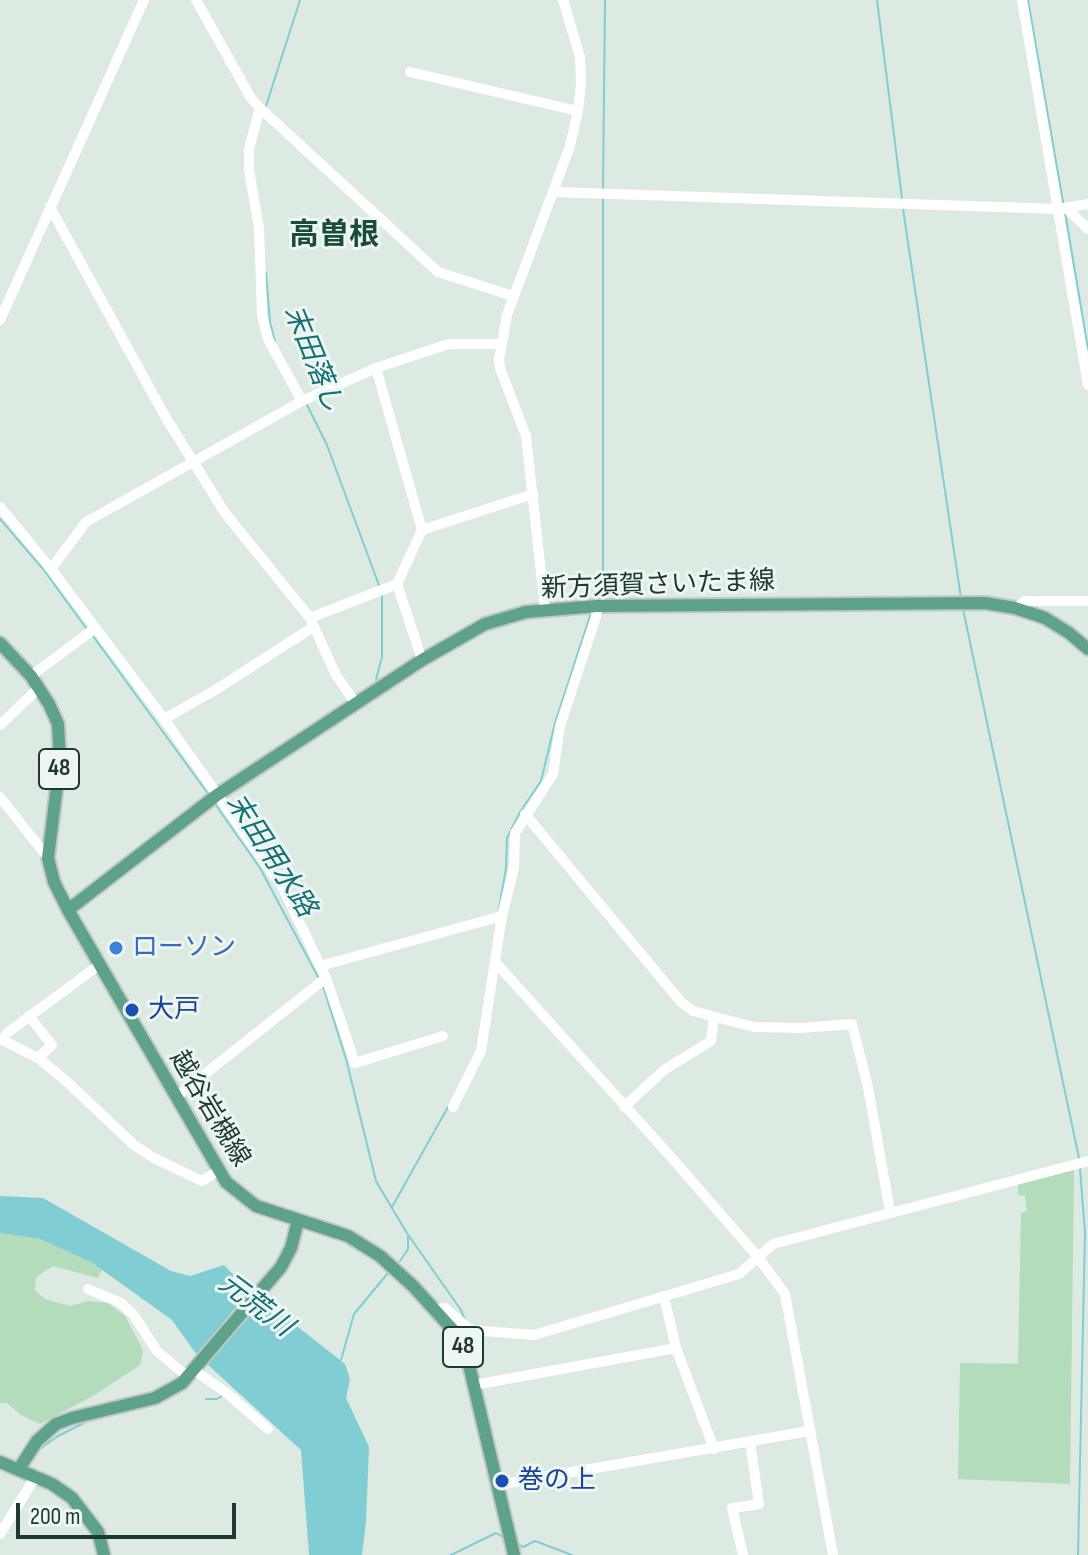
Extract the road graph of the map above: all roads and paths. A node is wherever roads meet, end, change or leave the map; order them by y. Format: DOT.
graph roads {
  1 [pos="144,0"];
  2 [pos="196,0"];
  3 [pos="563,0"];
  4 [pos="1022,0"];
  5 [pos="410,72"];
  6 [pos="260,108"];
  7 [pos="578,111"];
  8 [pos="554,192"];
  9 [pos="1088,204"];
  10 [pos="50,207"];
  11 [pos="1063,209"];
  12 [pos="1088,229"];
  13 [pos="513,296"];
  14 [pos="0,320"];
  15 [pos="501,344"];
  16 [pos="376,368"];
  17 [pos="1088,385"];
  18 [pos="302,401"];
  19 [pos="194,463"];
  20 [pos="533,494"];
  21 [pos="0,507"];
  22 [pos="422,530"];
  23 [pos="51,569"];
  24 [pos="397,584"];
  25 [pos="1088,601"];
  26 [pos="597,606"];
  27 [pos="1015,608"];
  28 [pos="545,609"];
  29 [pos="311,622"];
  30 [pos="94,629"];
  31 [pos="0,643"];
  32 [pos="1088,649"];
  33 [pos="422,660"];
  34 [pos="31,676"];
  35 [pos="39,688"];
  36 [pos="356,704"];
  37 [pos="164,719"];
  38 [pos="0,725"];
  39 [pos="217,795"];
  40 [pos="0,797"];
  41 [pos="525,814"];
  42 [pos="48,858"];
  43 [pos="68,910"];
  44 [pos="502,916"];
  45 [pos="496,963"];
  46 [pos="99,965"];
  47 [pos="320,966"];
  48 [pos="326,978"];
  49 [pos="29,1016"];
  50 [pos="714,1017"];
  51 [pos="443,1036"];
  52 [pos="2,1039"];
  53 [pos="38,1058"];
  54 [pos="176,1097"];
  55 [pos="453,1107"];
  56 [pos="624,1107"];
  57 [pos="1082,1162"];
  58 [pos="218,1171"];
  59 [pos="890,1212"];
  60 [pos="298,1220"];
  61 [pos="758,1257"];
  62 [pos="88,1289"];
  63 [pos="664,1297"];
  64 [pos="436,1309"];
  65 [pos="470,1330"];
  66 [pos="676,1348"];
  67 [pos="464,1350"];
  68 [pos="193,1371"];
  69 [pos="474,1385"];
  70 [pos="268,1429"];
  71 [pos="809,1431"];
  72 [pos="750,1442"];
  73 [pos="714,1449"];
  74 [pos="0,1462"];
  75 [pos="19,1469"];
  76 [pos="36,1476"];
  77 [pos="498,1485"];
  78 [pos="0,1534"];
  79 [pos="517,1554"];
  80 [pos="104,1555"];
  81 [pos="743,1555"];
  82 [pos="833,1555"];
  1 -- 10 [label="street"];
  2 -- 6 [label="street"];
  3 -- 7 [label="street"];
  4 -- 11 [label="street"];
  5 -- 7 [label="street"];
  6 -- 13 [label="street"];
  6 -- 18 [label="street"];
  7 -- 8 [label="street"];
  8 -- 11 [label="street"];
  8 -- 13 [label="street"];
  9 -- 11 [label="street"];
  10 -- 14 [label="street"];
  10 -- 19 [label="street"];
  11 -- 12 [label="street"];
  11 -- 17 [label="street"];
  13 -- 15 [label="street"];
  15 -- 16 [label="street"];
  15 -- 20 [label="street"];
  16 -- 18 [label="street"];
  16 -- 22 [label="street"];
  18 -- 19 [label="street"];
  19 -- 23 [label="street"];
  19 -- 29 [label="street"];
  20 -- 22 [label="street"];
  20 -- 28 [label="street"];
  21 -- 23 [label="street"];
  22 -- 24 [label="street"];
  23 -- 30 [label="street"];
  24 -- 29 [label="street"];
  24 -- 33 [label="street"];
  25 -- 27 [label="street"];
  26 -- 27 [label="main road, 新方須賀さいたま線"];
  26 -- 28 [label="main road, 新方須賀さいたま線"];
  26 -- 41 [label="street"];
  27 -- 32 [label="main road, 新方須賀さいたま線"];
  28 -- 33 [label="main road, 新方須賀さいたま線"];
  29 -- 36 [label="street"];
  29 -- 37 [label="street"];
  30 -- 34 [label="street"];
  30 -- 37 [label="street"];
  31 -- 34 [label="main road, 越谷岩槻線 / 48"];
  33 -- 36 [label="main road, 新方須賀さいたま線"];
  34 -- 35 [label="main road, 越谷岩槻線 / 48"];
  35 -- 38 [label="street"];
  35 -- 42 [label="main road, 越谷岩槻線 / 48"];
  36 -- 39 [label="main road, 新方須賀さいたま線"];
  37 -- 39 [label="street"];
  39 -- 43 [label="main road, 新方須賀さいたま線"];
  39 -- 47 [label="street"];
  40 -- 42 [label="street"];
  41 -- 44 [label="street"];
  41 -- 50 [label="street"];
  42 -- 43 [label="main road, 越谷岩槻線 / 48"];
  43 -- 46 [label="main road, 越谷岩槻線 / 48"];
  44 -- 45 [label="street"];
  44 -- 47 [label="street"];
  45 -- 55 [label="street"];
  45 -- 56 [label="street"];
  46 -- 49 [label="street"];
  46 -- 54 [label="main road, 越谷岩槻線 / 48"];
  47 -- 48 [label="street"];
  48 -- 51 [label="street"];
  48 -- 54 [label="street"];
  49 -- 52 [label="street"];
  49 -- 53 [label="street"];
  50 -- 56 [label="street"];
  50 -- 59 [label="street"];
  52 -- 53 [label="street"];
  53 -- 58 [label="street"];
  54 -- 58 [label="main road, 越谷岩槻線 / 48"];
  56 -- 61 [label="street"];
  57 -- 59 [label="street"];
  58 -- 60 [label="main road, 越谷岩槻線 / 48"];
  59 -- 61 [label="street"];
  60 -- 64 [label="main road, 越谷岩槻線 / 48"];
  60 -- 68 [label="main road"];
  61 -- 63 [label="street"];
  61 -- 71 [label="street"];
  62 -- 68 [label="street"];
  63 -- 65 [label="street"];
  63 -- 66 [label="street"];
  64 -- 65 [label="street"];
  64 -- 67 [label="main road, 越谷岩槻線 / 48"];
  65 -- 67 [label="street"];
  66 -- 69 [label="street"];
  66 -- 73 [label="street"];
  67 -- 69 [label="main road, 越谷岩槻線 / 48"];
  68 -- 70 [label="street"];
  68 -- 75 [label="main road"];
  69 -- 77 [label="main road, 越谷岩槻線 / 48"];
  71 -- 72 [label="street"];
  71 -- 82 [label="street"];
  72 -- 73 [label="street"];
  72 -- 81 [label="street"];
  73 -- 77 [label="street"];
  74 -- 75 [label="main road"];
  75 -- 76 [label="main road"];
  76 -- 78 [label="street"];
  76 -- 80 [label="main road"];
  77 -- 79 [label="main road, 越谷岩槻線 / 48"];
}
